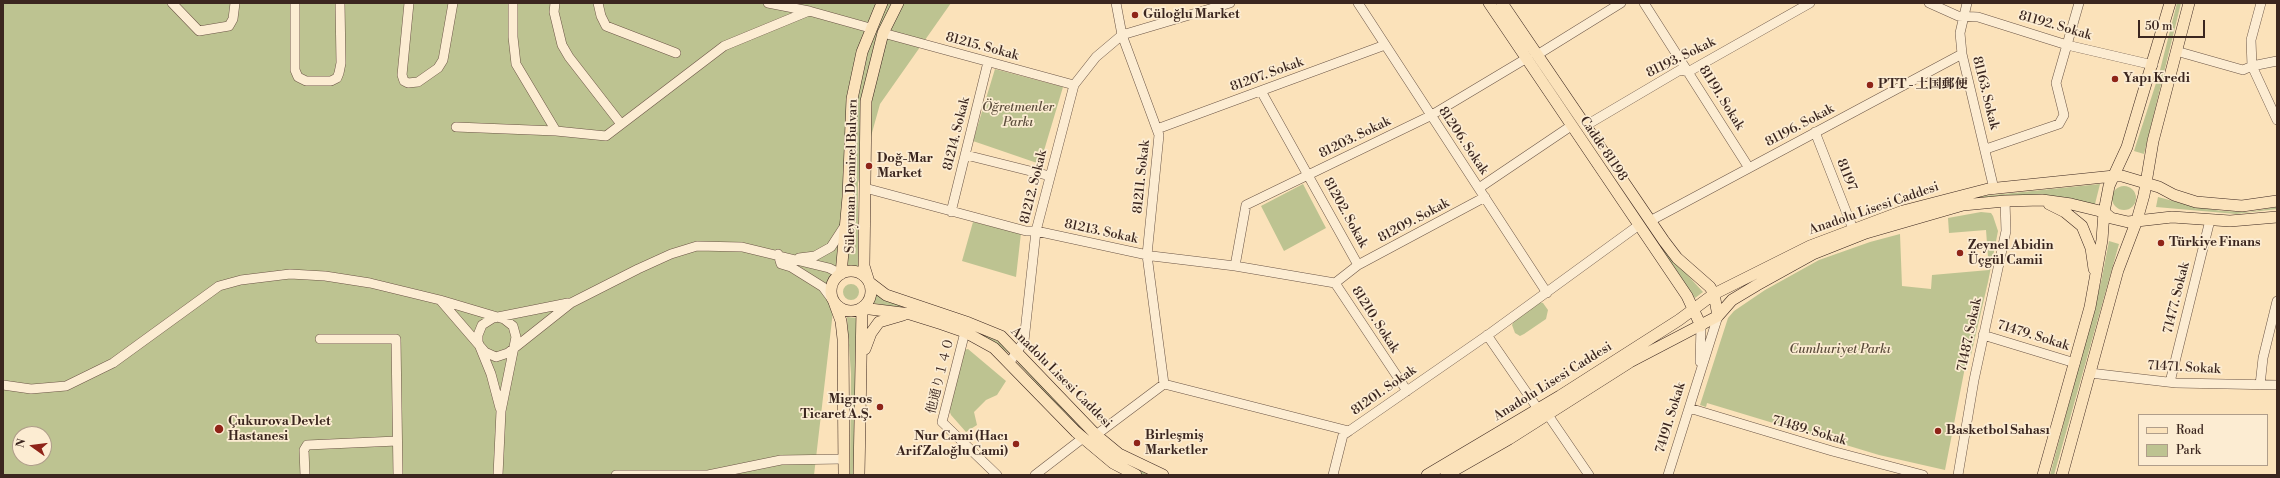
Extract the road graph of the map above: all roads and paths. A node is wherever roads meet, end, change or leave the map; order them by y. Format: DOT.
graph roads {
  1 [pos="172,3"];
  2 [pos="235,3"];
  3 [pos="295,3"];
  4 [pos="340,3"];
  5 [pos="409,3"];
  6 [pos="453,3"];
  7 [pos="513,3"];
  8 [pos="555,3"];
  9 [pos="598,3"];
  10 [pos="768,3"];
  11 [pos="882,3"];
  12 [pos="898,3"];
  13 [pos="1116,3"];
  14 [pos="1230,3"];
  15 [pos="1358,3"];
  16 [pos="1489,3"];
  17 [pos="1502,3"];
  18 [pos="1621,3"];
  19 [pos="1644,3"];
  20 [pos="1810,3"];
  21 [pos="1929,3"];
  22 [pos="1967,3"];
  23 [pos="2079,3"];
  24 [pos="2170,3"];
  25 [pos="2189,3"];
  26 [pos="2261,3"];
  27 [pos="809,11"];
  28 [pos="1964,17"];
  29 [pos="870,28"];
  30 [pos="883,34"];
  31 [pos="1122,34"];
  32 [pos="1385,45"];
  33 [pos="2067,45"];
  34 [pos="2176,51"];
  35 [pos="676,53"];
  36 [pos="1962,54"];
  37 [pos="1532,56"];
  38 [pos="988,62"];
  39 [pos="2277,62"];
  40 [pos="2153,64"];
  41 [pos="2252,66"];
  42 [pos="1688,72"];
  43 [pos="1074,86"];
  44 [pos="1261,91"];
  45 [pos="1430,116"];
  46 [pos="2277,120"];
  47 [pos="621,124"];
  48 [pos="456,126"];
  49 [pos="1571,126"];
  50 [pos="1585,126"];
  51 [pos="1157,130"];
  52 [pos="556,131"];
  53 [pos="1815,132"];
  54 [pos="1986,150"];
  55 [pos="966,155"];
  56 [pos="1749,168"];
  57 [pos="1308,175"];
  58 [pos="1050,176"];
  59 [pos="2114,176"];
  60 [pos="2146,184"];
  61 [pos="865,188"];
  62 [pos="1479,188"];
  63 [pos="1994,189"];
  64 [pos="1485,197"];
  65 [pos="2042,200"];
  66 [pos="2004,201"];
  67 [pos="2277,201"];
  68 [pos="951,212"];
  69 [pos="2104,212"];
  70 [pos="2277,217"];
  71 [pos="2137,220"];
  72 [pos="2210,220"];
  73 [pos="1650,222"];
  74 [pos="1639,225"];
  75 [pos="844,227"];
  76 [pos="1853,229"];
  77 [pos="1036,231"];
  78 [pos="778,254"];
  79 [pos="1147,255"];
  80 [pos="793,259"];
  81 [pos="1358,265"];
  82 [pos="1235,266"];
  83 [pos="841,274"];
  84 [pos="2096,277"];
  85 [pos="869,282"];
  86 [pos="1335,283"];
  87 [pos="1546,293"];
  88 [pos="1714,294"];
  89 [pos="440,300"];
  90 [pos="2277,301"];
  91 [pos="834,302"];
  92 [pos="571,303"];
  93 [pos="862,308"];
  94 [pos="1694,310"];
  95 [pos="910,314"];
  96 [pos="1718,316"];
  97 [pos="499,318"];
  98 [pos="1701,326"];
  99 [pos="965,332"];
  100 [pos="1487,335"];
  101 [pos="1983,335"];
  102 [pos="320,339"];
  103 [pos="480,347"];
  104 [pos="513,348"];
  105 [pos="1017,352"];
  106 [pos="1010,362"];
  107 [pos="861,363"];
  108 [pos="2074,363"];
  109 [pos="1700,369"];
  110 [pos="2090,373"];
  111 [pos="2170,382"];
  112 [pos="1164,384"];
  113 [pos="3,385"];
  114 [pos="2260,385"];
  115 [pos="2277,385"];
  116 [pos="1406,390"];
  117 [pos="1689,408"];
  118 [pos="501,411"];
  119 [pos="1543,412"];
  120 [pos="1349,431"];
  121 [pos="1096,435"];
  122 [pos="1083,438"];
  123 [pos="397,442"];
  124 [pos="844,459"];
  125 [pos="305,475"];
  126 [pos="398,475"];
  127 [pos="498,475"];
  128 [pos="616,475"];
  129 [pos="844,475"];
  130 [pos="859,475"];
  131 [pos="997,475"];
  132 [pos="1035,475"];
  133 [pos="1136,475"];
  134 [pos="1163,475"];
  135 [pos="1333,475"];
  136 [pos="1427,475"];
  137 [pos="1446,475"];
  138 [pos="1589,475"];
  139 [pos="1668,475"];
  140 [pos="1923,475"];
  141 [pos="1958,475"];
  142 [pos="2044,475"];
  143 [pos="2062,475"];
  1 -- 2 [label="street"];
  3 -- 4 [label="street"];
  5 -- 6 [label="street"];
  7 -- 52 [label="street"];
  8 -- 47 [label="street"];
  9 -- 35 [label="street"];
  10 -- 27 [label="street"];
  11 -- 29 [label="main road, Süleyman Demirel Bulvarı"];
  12 -- 30 [label="main road, Süleyman Demirel Bulvarı"];
  13 -- 31 [label="street, 81211. Sokak"];
  14 -- 31 [label="street"];
  15 -- 32 [label="street, 81206. Sokak"];
  16 -- 37 [label="main road, Cadde 81198"];
  17 -- 37 [label="main road, Cadde 81198"];
  18 -- 37 [label="street, 81203. Sokak"];
  19 -- 42 [label="street, 81191. Sokak"];
  20 -- 42 [label="street, 81193. Sokak"];
  21 -- 28 [label="street, 81192. Sokak"];
  22 -- 28 [label="street, 81163. Sokak"];
  23 -- 33 [label="street"];
  24 -- 40 [label="main road"];
  25 -- 34 [label="main road"];
  26 -- 41 [label="street"];
  27 -- 29 [label="street"];
  27 -- 47 [label="street"];
  28 -- 33 [label="street, 81192. Sokak"];
  28 -- 36 [label="street, 81163. Sokak"];
  29 -- 75 [label="main road, Süleyman Demirel Bulvarı"];
  30 -- 38 [label="street, 81215. Sokak"];
  30 -- 61 [label="main road, Süleyman Demirel Bulvarı"];
  31 -- 43 [label="street, 81212. Sokak"];
  31 -- 51 [label="street, 81211. Sokak"];
  32 -- 44 [label="street, 81207. Sokak"];
  32 -- 45 [label="street, 81206. Sokak"];
  33 -- 40 [label="street, 81192. Sokak"];
  33 -- 54 [label="street"];
  34 -- 41 [label="street"];
  34 -- 60 [label="main road"];
  36 -- 53 [label="street, 81196. Sokak"];
  36 -- 54 [label="street, 81163. Sokak"];
  37 -- 45 [label="street, 81203. Sokak"];
  37 -- 49 [label="main road, Cadde 81198"];
  37 -- 50 [label="main road, Cadde 81198"];
  38 -- 43 [label="street, 81215. Sokak"];
  38 -- 55 [label="street, 81214. Sokak"];
  39 -- 41 [label="street"];
  40 -- 59 [label="main road"];
  41 -- 46 [label="street"];
  42 -- 50 [label="street, 81193. Sokak"];
  42 -- 56 [label="street, 81191. Sokak"];
  43 -- 58 [label="street, 81212. Sokak"];
  44 -- 51 [label="street, 81207. Sokak"];
  44 -- 57 [label="street, 81202. Sokak"];
  45 -- 57 [label="street, 81203. Sokak"];
  45 -- 62 [label="street, 81206. Sokak"];
  47 -- 52 [label="street"];
  48 -- 52 [label="street"];
  49 -- 62 [label="street"];
  49 -- 74 [label="main road, Cadde 81198"];
  50 -- 73 [label="main road, Cadde 81198"];
  51 -- 79 [label="street, 81211. Sokak"];
  53 -- 56 [label="street, 81196. Sokak"];
  53 -- 76 [label="street, 81197"];
  54 -- 63 [label="street, 81163. Sokak"];
  55 -- 58 [label="street"];
  55 -- 68 [label="street, 81214. Sokak"];
  56 -- 73 [label="street, 81196. Sokak"];
  57 -- 81 [label="street, 81202. Sokak"];
  57 -- 82 [label="street, 81203. Sokak"];
  58 -- 77 [label="street, 81212. Sokak"];
  59 -- 60 [label="main road"];
  59 -- 63 [label="main road, Anadolu Lisesi Caddesi"];
  59 -- 69 [label="main road"];
  60 -- 67 [label="main road"];
  60 -- 71 [label="main road"];
  61 -- 68 [label="street, 81213. Sokak"];
  61 -- 85 [label="main road, Süleyman Demirel Bulvarı"];
  62 -- 64 [label="street, 81206. Sokak"];
  63 -- 76 [label="main road, Anadolu Lisesi Caddesi"];
  64 -- 81 [label="street, 81209. Sokak"];
  64 -- 87 [label="street, 81206. Sokak"];
  65 -- 66 [label="main road, Anadolu Lisesi Caddesi"];
  65 -- 69 [label="main road, Anadolu Lisesi Caddesi"];
  65 -- 84 [label="main road"];
  66 -- 96 [label="main road, Anadolu Lisesi Caddesi"];
  66 -- 101 [label="street, 71487. Sokak"];
  68 -- 77 [label="street, 81213. Sokak"];
  69 -- 71 [label="main road"];
  69 -- 84 [label="main road"];
  70 -- 72 [label="main road"];
  71 -- 72 [label="main road"];
  71 -- 110 [label="main road"];
  72 -- 111 [label="street, 71477. Sokak"];
  73 -- 88 [label="main road, Cadde 81198"];
  74 -- 87 [label="street, 81201. Sokak"];
  74 -- 94 [label="main road, Cadde 81198"];
  75 -- 80 [label="street"];
  75 -- 83 [label="main road, Süleyman Demirel Bulvarı"];
  76 -- 88 [label="main road, Anadolu Lisesi Caddesi"];
  77 -- 79 [label="street, 81213. Sokak"];
  77 -- 105 [label="street, 81212. Sokak"];
  78 -- 80 [label="street"];
  78 -- 91 [label="street"];
  78 -- 92 [label="street"];
  79 -- 82 [label="street, 81213. Sokak"];
  79 -- 112 [label="street, 81211. Sokak"];
  80 -- 83 [label="street"];
  81 -- 86 [label="street, 81209. Sokak"];
  82 -- 86 [label="street, 81213. Sokak"];
  83 -- 85 [label="main road"];
  83 -- 91 [label="main road"];
  84 -- 108 [label="main road"];
  85 -- 93 [label="main road"];
  85 -- 105 [label="main road, Anadolu Lisesi Caddesi"];
  86 -- 116 [label="street, 81210. Sokak"];
  87 -- 100 [label="street, 81201. Sokak"];
  88 -- 94 [label="main road, Anadolu Lisesi Caddesi"];
  88 -- 96 [label="main road"];
  89 -- 97 [label="street"];
  89 -- 103 [label="street"];
  89 -- 113 [label="street"];
  90 -- 114 [label="street"];
  91 -- 93 [label="main road"];
  91 -- 124 [label="main road"];
  92 -- 97 [label="street"];
  92 -- 104 [label="street"];
  93 -- 95 [label="main road, Anadolu Lisesi Caddesi"];
  93 -- 107 [label="main road"];
  94 -- 98 [label="main road, Cadde 81198"];
  94 -- 119 [label="main road, Anadolu Lisesi Caddesi"];
  95 -- 99 [label="main road, Anadolu Lisesi Caddesi"];
  95 -- 107 [label="main road"];
  96 -- 98 [label="main road, Anadolu Lisesi Caddesi"];
  96 -- 109 [label="street"];
  97 -- 103 [label="street"];
  97 -- 104 [label="street"];
  98 -- 109 [label="street"];
  98 -- 119 [label="main road, Anadolu Lisesi Caddesi"];
  99 -- 106 [label="main road, Anadolu Lisesi Caddesi"];
  99 -- 131 [label="street, 他通り１４０"];
  100 -- 116 [label="street, 81201. Sokak"];
  100 -- 119 [label="street"];
  101 -- 108 [label="street, 71479. Sokak"];
  101 -- 141 [label="street, 71487. Sokak"];
  102 -- 123 [label="street"];
  103 -- 104 [label="street"];
  103 -- 118 [label="street"];
  104 -- 118 [label="street"];
  105 -- 106 [label="street, 81212. Sokak"];
  105 -- 121 [label="main road, Anadolu Lisesi Caddesi"];
  106 -- 122 [label="main road, Anadolu Lisesi Caddesi"];
  107 -- 130 [label="main road"];
  108 -- 142 [label="main road"];
  109 -- 117 [label="street, 74191. Sokak"];
  110 -- 111 [label="street, 71471. Sokak"];
  110 -- 143 [label="main road"];
  111 -- 114 [label="street, 71471. Sokak"];
  112 -- 120 [label="street, 81201. Sokak"];
  112 -- 121 [label="street"];
  114 -- 115 [label="street, 71471. Sokak"];
  116 -- 120 [label="street, 81201. Sokak"];
  117 -- 139 [label="street, 74191. Sokak"];
  117 -- 140 [label="street, 71489. Sokak"];
  118 -- 127 [label="street"];
  119 -- 136 [label="main road, Anadolu Lisesi Caddesi"];
  119 -- 137 [label="main road, Anadolu Lisesi Caddesi"];
  119 -- 138 [label="street"];
  120 -- 135 [label="street"];
  121 -- 134 [label="main road, Anadolu Lisesi Caddesi"];
  122 -- 132 [label="street"];
  122 -- 133 [label="main road, Anadolu Lisesi Caddesi"];
  123 -- 125 [label="street"];
  123 -- 126 [label="street"];
  124 -- 128 [label="street"];
  124 -- 129 [label="main road"];
}
